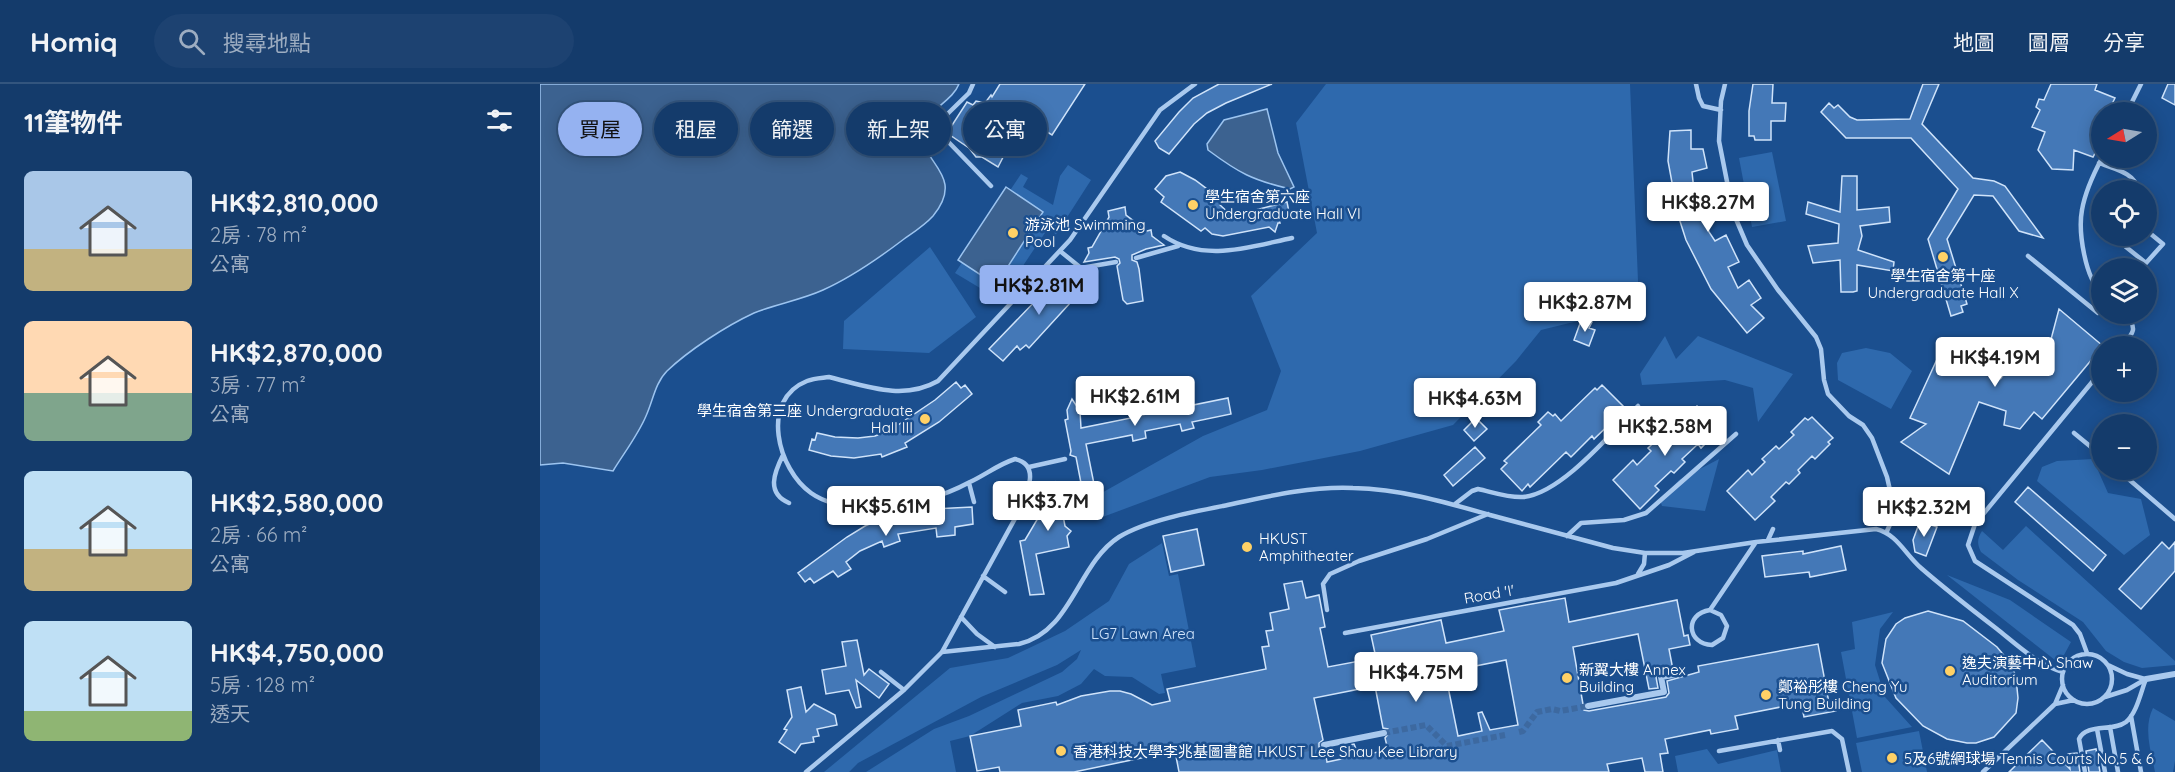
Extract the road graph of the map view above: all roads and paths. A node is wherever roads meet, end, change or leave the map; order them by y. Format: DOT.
graph roads {
  1 [pos="974,84"];
  2 [pos="1195,84"];
  3 [pos="1696,84"];
  4 [pos="1725,84"];
  5 [pos="2140,84"];
  6 [pos="2132,102"];
  7 [pos="1721,110"];
  8 [pos="2098,168"];
  9 [pos="2116,168"];
  10 [pos="2134,180"];
  11 [pos="991,186"];
  12 [pos="1164,237"];
  13 [pos="1292,238"];
  14 [pos="2157,239"];
  15 [pos="1178,246"];
  16 [pos="2126,246"];
  17 [pos="1060,251"];
  18 [pos="2028,256"];
  19 [pos="1136,258"];
  20 [pos="1116,262"];
  21 [pos="2091,279"];
  22 [pos="2091,307"];
  23 [pos="2091,383"];
  24 [pos="797,388"];
  25 [pos="877,388"];
  26 [pos="801,394"];
  27 [pos="876,394"];
  28 [pos="1638,406"];
  29 [pos="2074,433"];
  30 [pos="1736,434"];
  31 [pos="2091,447"];
  32 [pos="783,455"];
  33 [pos="1065,459"];
  34 [pos="1029,467"];
  35 [pos="2130,480"];
  36 [pos="969,483"];
  37 [pos="974,502"];
  38 [pos="789,503"];
  39 [pos="1455,504"];
  40 [pos="1489,514"];
  41 [pos="2175,519"];
  42 [pos="1773,529"];
  43 [pos="1887,531"];
  44 [pos="1568,536"];
  45 [pos="1768,540"];
  46 [pos="1756,542"];
  47 [pos="1697,551"];
  48 [pos="1645,553"];
  49 [pos="983,576"];
  50 [pos="1636,576"];
  51 [pos="1005,592"];
  52 [pos="1327,609"];
  53 [pos="1710,610"];
  54 [pos="961,617"];
  55 [pos="1345,633"];
  56 [pos="995,647"];
  57 [pos="942,652"];
  58 [pos="2087,653"];
  59 [pos="2108,665"];
  60 [pos="881,672"];
  61 [pos="2063,672"];
  62 [pos="2175,674"];
  63 [pos="1674,675"];
  64 [pos="2146,679"];
  65 [pos="2063,684"];
  66 [pos="904,690"];
  67 [pos="2103,698"];
  68 [pos="2074,700"];
  69 [pos="2055,704"];
  70 [pos="1588,706"];
  71 [pos="2131,716"];
  72 [pos="2110,727"];
  73 [pos="2097,729"];
  74 [pos="1384,733"];
  75 [pos="1778,740"];
  76 [pos="1324,745"];
  77 [pos="1780,750"];
  78 [pos="1719,751"];
  79 [pos="806,772"];
  80 [pos="1849,772"];
  81 [pos="1983,772"];
  82 [pos="2085,772"];
  83 [pos="2105,772"];
  84 [pos="2118,772"];
  85 [pos="2140,772"];
  1 -- 11 [label="lane"];
  2 -- 17 [label="lane"];
  3 -- 7 [label="lane"];
  4 -- 7 [label="lane"];
  5 -- 6 [label="lane"];
  7 -- 43 [label="lane"];
  8 -- 21 [label="lane"];
  9 -- 10 [label="lane"];
  12 -- 15 [label="lane"];
  13 -- 15 [label="lane"];
  14 -- 16 [label="lane"];
  15 -- 19 [label="lane"];
  17 -- 20 [label="lane"];
  17 -- 25 [label="lane"];
  18 -- 22 [label="lane"];
  23 -- 58 [label="lane"];
  24 -- 25 [label="lane"];
  24 -- 26 [label="lane"];
  24 -- 32 [label="lane"];
  25 -- 27 [label="lane"];
  28 -- 39 [label="lane"];
  29 -- 31 [label="lane"];
  30 -- 44 [label="lane"];
  32 -- 36 [label="lane"];
  32 -- 38 [label="lane"];
  33 -- 34 [label="lane"];
  34 -- 36 [label="lane"];
  34 -- 49 [label="lane"];
  35 -- 41 [label="lane"];
  36 -- 37 [label="lane"];
  39 -- 40 [label="lane"];
  39 -- 56 [label="lane"];
  40 -- 44 [label="lane"];
  40 -- 52 [label="lane"];
  42 -- 45 [label="lane"];
  43 -- 45 [label="lane"];
  43 -- 61 [label="lane"];
  44 -- 48 [label="lane"];
  45 -- 46 [label="lane"];
  46 -- 47 [label="lane"];
  46 -- 53 [label="lane"];
  47 -- 48 [label="lane"];
  47 -- 50 [label="lane, Road 'I'"];
  48 -- 50 [label="lane"];
  49 -- 51 [label="lane"];
  49 -- 54 [label="lane"];
  50 -- 55 [label="lane, Road 'I'"];
  53 -- 53 [label="lane"];
  54 -- 56 [label="lane"];
  54 -- 57 [label="lane"];
  56 -- 57 [label="lane"];
  57 -- 66 [label="lane"];
  58 -- 59 [label="lane"];
  58 -- 61 [label="lane"];
  59 -- 64 [label="lane"];
  59 -- 67 [label="lane"];
  60 -- 66 [label="lane"];
  61 -- 65 [label="lane"];
  62 -- 64 [label="street"];
  63 -- 70 [label="street"];
  64 -- 67 [label="lane"];
  64 -- 71 [label="lane"];
  65 -- 68 [label="lane"];
  65 -- 69 [label="lane"];
  66 -- 79 [label="lane"];
  67 -- 68 [label="lane"];
  68 -- 69 [label="lane"];
  69 -- 81 [label="lane"];
  71 -- 72 [label="lane"];
  71 -- 85 [label="lane"];
  72 -- 73 [label="lane"];
  72 -- 84 [label="lane"];
  73 -- 82 [label="lane"];
  73 -- 83 [label="lane"];
  74 -- 76 [label="street"];
  75 -- 77 [label="lane"];
  75 -- 78 [label="lane"];
  75 -- 80 [label="lane"];
}
